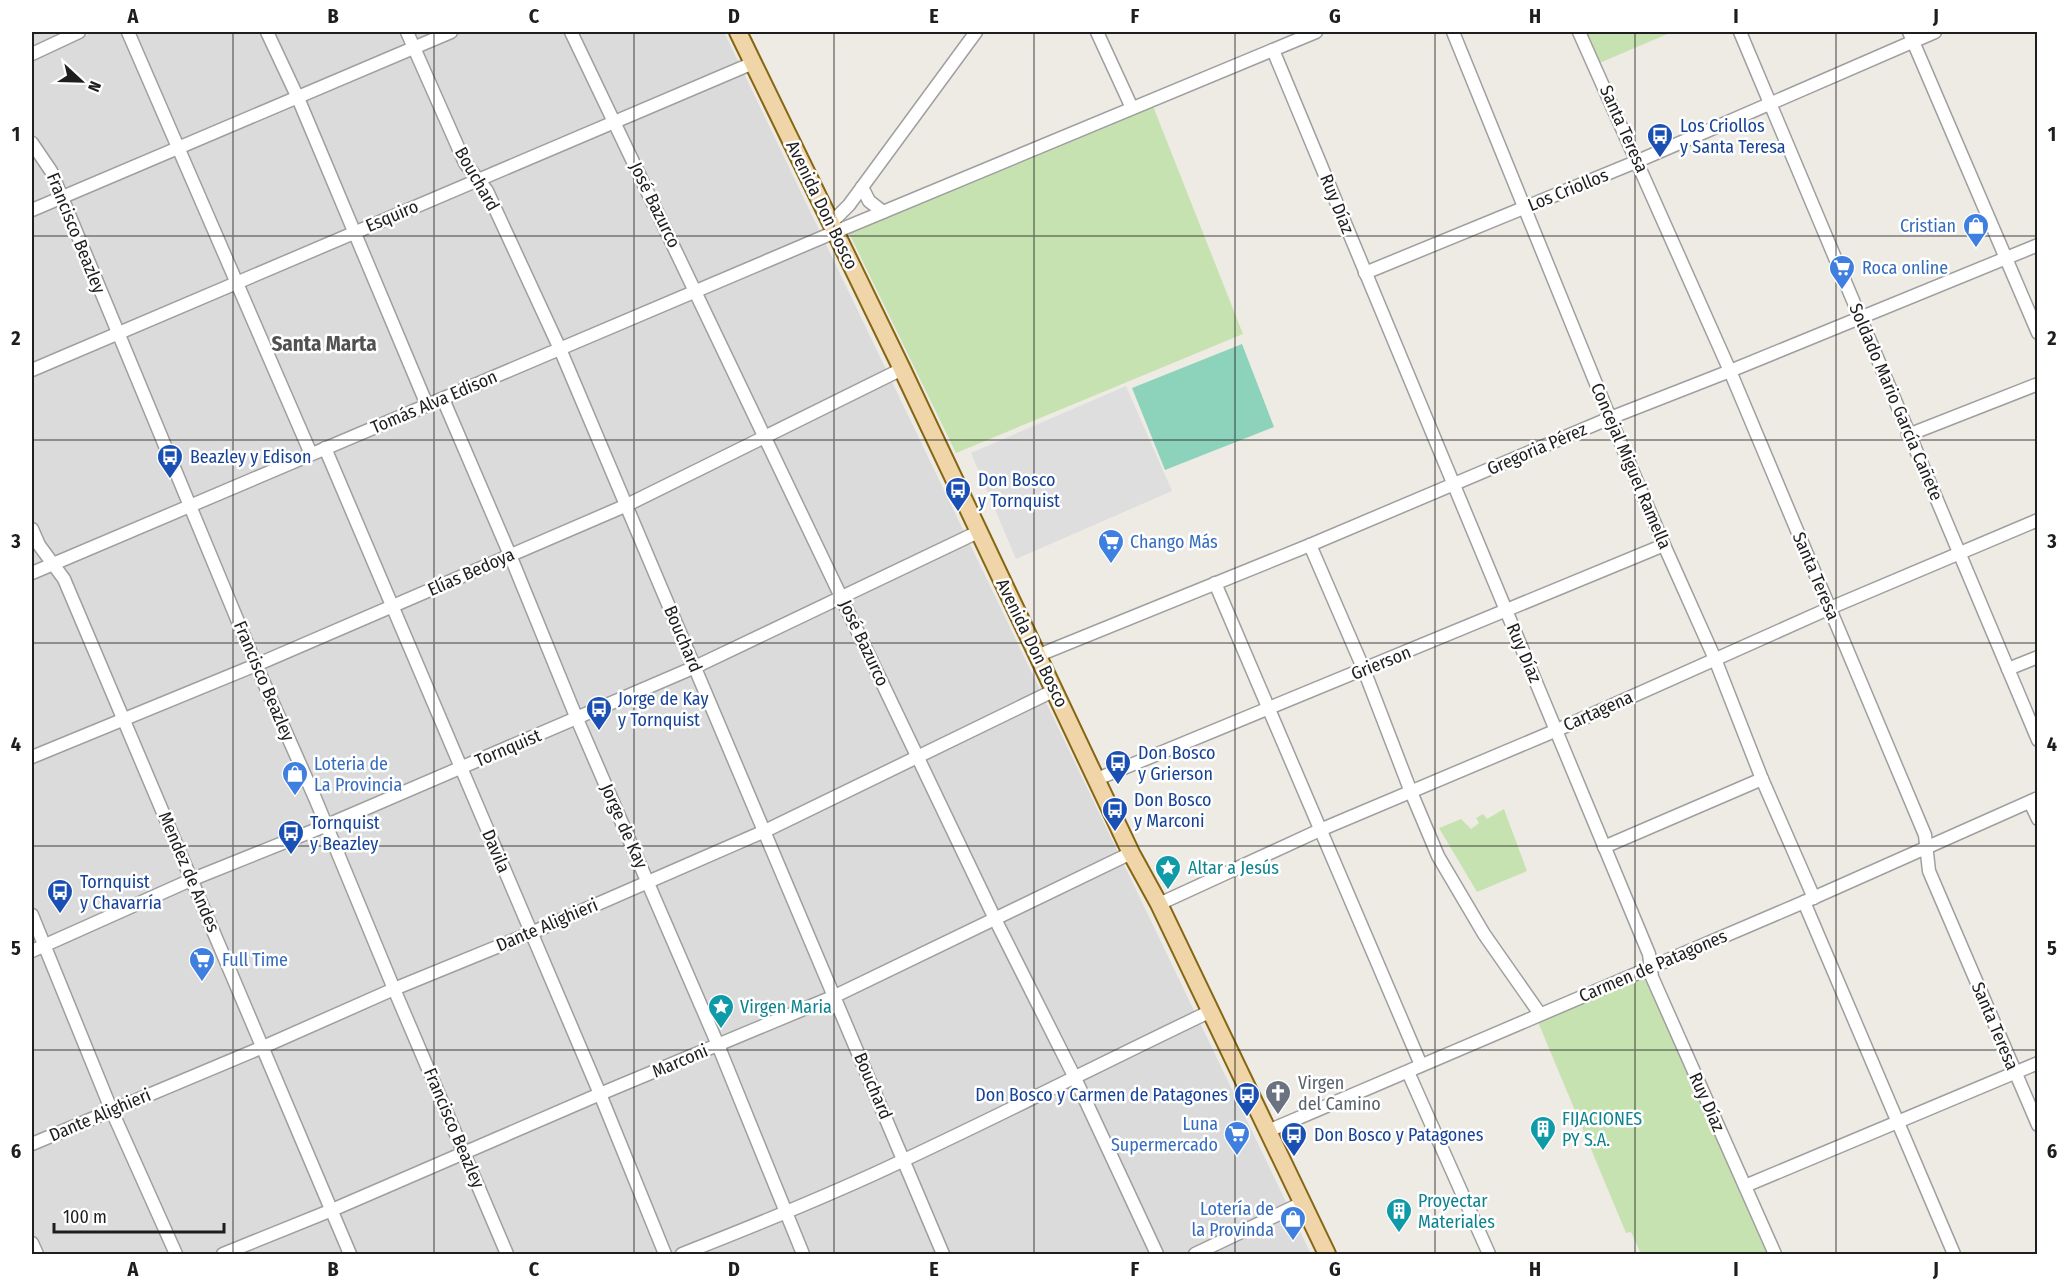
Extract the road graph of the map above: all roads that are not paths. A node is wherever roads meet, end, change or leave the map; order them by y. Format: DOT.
graph roads {
  1 [pos="79,32"];
  2 [pos="128,32"];
  3 [pos="267,32"];
  4 [pos="406,32"];
  5 [pos="451,32"];
  6 [pos="571,32"];
  7 [pos="738,32"];
  8 [pos="976,32"];
  9 [pos="1098,32"];
  10 [pos="1316,32"];
  11 [pos="1453,32"];
  12 [pos="1579,32"];
  13 [pos="1740,32"];
  14 [pos="1935,32"];
  15 [pos="1911,36"];
  16 [pos="414,48"];
  17 [pos="1273,50"];
  18 [pos="32,54"];
  19 [pos="753,63"];
  20 [pos="298,98"];
  21 [pos="1769,104"];
  22 [pos="1131,108"];
  23 [pos="614,121"];
  24 [pos="32,143"];
  25 [pos="179,148"];
  26 [pos="1638,161"];
  27 [pos="479,179"];
  28 [pos="862,187"];
  29 [pos="61,198"];
  30 [pos="1524,208"];
  31 [pos="32,210"];
  32 [pos="883,212"];
  33 [pos="833,227"];
  34 [pos="355,232"];
  35 [pos="2037,245"];
  36 [pos="2005,258"];
  37 [pos="1365,273"];
  38 [pos="237,281"];
  39 [pos="696,291"];
  40 [pos="1860,317"];
  41 [pos="117,333"];
  42 [pos="2037,333"];
  43 [pos="560,349"];
  44 [pos="902,369"];
  45 [pos="32,370"];
  46 [pos="1730,371"];
  47 [pos="2037,384"];
  48 [pos="443,399"];
  49 [pos="427,405"];
  50 [pos="1611,418"];
  51 [pos="1908,435"];
  52 [pos="765,436"];
  53 [pos="325,448"];
  54 [pos="311,454"];
  55 [pos="1452,484"];
  56 [pos="627,505"];
  57 [pos="191,506"];
  58 [pos="2037,520"];
  59 [pos="32,529"];
  60 [pos="978,532"];
  61 [pos="1310,545"];
  62 [pos="1664,545"];
  63 [pos="1960,553"];
  64 [pos="510,555"];
  65 [pos="54,563"];
  66 [pos="32,573"];
  67 [pos="1215,583"];
  68 [pos="842,597"];
  69 [pos="393,606"];
  70 [pos="1830,608"];
  71 [pos="1506,611"];
  72 [pos="1039,655"];
  73 [pos="2037,657"];
  74 [pos="1715,659"];
  75 [pos="256,665"];
  76 [pos="695,667"];
  77 [pos="2008,669"];
  78 [pos="1364,670"];
  79 [pos="1055,690"];
  80 [pos="1270,708"];
  81 [pos="123,718"];
  82 [pos="577,719"];
  83 [pos="1557,730"];
  84 [pos="2037,740"];
  85 [pos="32,757"];
  86 [pos="918,758"];
  87 [pos="461,768"];
  88 [pos="1097,779"];
  89 [pos="1762,779"];
  90 [pos="1411,792"];
  91 [pos="2034,800"];
  92 [pos="2037,819"];
  93 [pos="325,826"];
  94 [pos="1320,830"];
  95 [pos="765,831"];
  96 [pos="1927,846"];
  97 [pos="1604,847"];
  98 [pos="1131,853"];
  99 [pos="193,879"];
  100 [pos="648,882"];
  101 [pos="1809,900"];
  102 [pos="1159,904"];
  103 [pos="32,915"];
  104 [pos="995,918"];
  105 [pos="531,933"];
  106 [pos="45,945"];
  107 [pos="32,951"];
  108 [pos="1651,967"];
  109 [pos="394,989"];
  110 [pos="835,996"];
  111 [pos="1211,1011"];
  112 [pos="1540,1014"];
  113 [pos="718,1045"];
  114 [pos="263,1047"];
  115 [pos="2037,1063"];
  116 [pos="1421,1065"];
  117 [pos="1408,1072"];
  118 [pos="2015,1072"];
  119 [pos="1074,1076"];
  120 [pos="600,1094"];
  121 [pos="111,1109"];
  122 [pos="1896,1122"];
  123 [pos="2037,1125"];
  124 [pos="1268,1131"];
  125 [pos="32,1144"];
  126 [pos="465,1152"];
  127 [pos="903,1161"];
  128 [pos="1745,1186"];
  129 [pos="1302,1203"];
  130 [pos="332,1210"];
  131 [pos="786,1213"];
  132 [pos="32,1243"];
  133 [pos="37,1254"];
  134 [pos="176,1254"];
  135 [pos="223,1254"];
  136 [pos="350,1254"];
  137 [pos="507,1254"];
  138 [pos="665,1254"];
  139 [pos="682,1254"];
  140 [pos="803,1254"];
  141 [pos="943,1254"];
  142 [pos="1157,1254"];
  143 [pos="1195,1254"];
  144 [pos="1327,1254"];
  145 [pos="1489,1254"];
  146 [pos="1774,1254"];
  147 [pos="1954,1254"];
  1 -- 18 [label="street"];
  2 -- 25 [label="street"];
  3 -- 20 [label="street"];
  4 -- 16 [label="street, Bouchard"];
  5 -- 16 [label="street"];
  6 -- 23 [label="street, José Bazurco"];
  7 -- 19 [label="main road, Avenida Don Bosco"];
  8 -- 28 [label="street"];
  9 -- 22 [label="street"];
  10 -- 17 [label="street, Tomás Alva Edison"];
  11 -- 30 [label="street, Concejal Miguel Ramella"];
  12 -- 26 [label="street, Santa Teresa"];
  13 -- 21 [label="street, Soldado Mario García Cañete"];
  14 -- 15 [label="street, Los Criollos"];
  15 -- 21 [label="street, Los Criollos"];
  15 -- 36 [label="street"];
  16 -- 20 [label="street"];
  16 -- 27 [label="street, Bouchard"];
  17 -- 22 [label="street, Tomás Alva Edison"];
  17 -- 37 [label="street, Ruy Díaz"];
  19 -- 23 [label="street, Esquiro"];
  19 -- 33 [label="main road, Avenida Don Bosco"];
  20 -- 25 [label="street"];
  20 -- 34 [label="street"];
  21 -- 26 [label="street, Los Criollos"];
  21 -- 40 [label="street, Soldado Mario García Cañete"];
  22 -- 32 [label="street, Tomás Alva Edison"];
  23 -- 27 [label="street, Esquiro"];
  23 -- 39 [label="street, José Bazurco"];
  24 -- 29 [label="street, Francisco Beazley"];
  25 -- 29 [label="street"];
  25 -- 38 [label="street"];
  26 -- 30 [label="street, Los Criollos"];
  26 -- 46 [label="street, Santa Teresa"];
  27 -- 34 [label="street, Esquiro"];
  27 -- 43 [label="street, Bouchard"];
  28 -- 32 [label="street"];
  28 -- 33 [label="street"];
  29 -- 31 [label="street"];
  29 -- 41 [label="street, Francisco Beazley"];
  30 -- 37 [label="street, Los Criollos"];
  30 -- 50 [label="street, Concejal Miguel Ramella"];
  32 -- 33 [label="street, Tomás Alva Edison"];
  33 -- 39 [label="street, Tomás Alva Edison"];
  33 -- 44 [label="main road, Avenida Don Bosco"];
  34 -- 38 [label="street, Esquiro"];
  34 -- 49 [label="street"];
  35 -- 36 [label="street, Gregoria Pérez"];
  36 -- 40 [label="street, Gregoria Pérez"];
  36 -- 42 [label="street"];
  37 -- 55 [label="street, Ruy Díaz"];
  38 -- 41 [label="street, Esquiro"];
  38 -- 54 [label="street"];
  39 -- 43 [label="street, Tomás Alva Edison"];
  39 -- 52 [label="street, José Bazurco"];
  40 -- 46 [label="street, Gregoria Pérez"];
  40 -- 51 [label="street, Soldado Mario García Cañete"];
  41 -- 45 [label="street, Esquiro"];
  41 -- 57 [label="street, Francisco Beazley"];
  43 -- 48 [label="street, Tomás Alva Edison"];
  43 -- 56 [label="street, Bouchard"];
  44 -- 52 [label="street, Elías Bedoya"];
  44 -- 60 [label="main road, Avenida Don Bosco"];
  46 -- 50 [label="street, Gregoria Pérez"];
  46 -- 70 [label="street, Santa Teresa"];
  47 -- 51 [label="street"];
  48 -- 49 [label="street, Tomás Alva Edison"];
  48 -- 64 [label="street, Jorge de Kay"];
  49 -- 53 [label="street, Tomás Alva Edison"];
  50 -- 55 [label="street, Gregoria Pérez"];
  50 -- 62 [label="street, Concejal Miguel Ramella"];
  51 -- 63 [label="street, Soldado Mario García Cañete"];
  52 -- 56 [label="street, Elías Bedoya"];
  52 -- 68 [label="street, José Bazurco"];
  53 -- 54 [label="street, Tomás Alva Edison"];
  53 -- 69 [label="street, Davila"];
  54 -- 57 [label="street, Tomás Alva Edison"];
  55 -- 61 [label="street, Gregoria Pérez"];
  55 -- 71 [label="street, Ruy Díaz"];
  56 -- 64 [label="street, Elías Bedoya"];
  56 -- 76 [label="street, Bouchard"];
  57 -- 65 [label="street, Tomás Alva Edison"];
  57 -- 75 [label="street, Francisco Beazley"];
  58 -- 63 [label="street, Cartagena"];
  59 -- 65 [label="street, Mendez de Andes"];
  60 -- 68 [label="street, Tornquist"];
  60 -- 72 [label="main road, Avenida Don Bosco"];
  61 -- 67 [label="street, Gregoria Pérez"];
  61 -- 78 [label="street"];
  62 -- 71 [label="street, Grierson"];
  62 -- 74 [label="street, Concejal Miguel Ramella"];
  63 -- 70 [label="street, Cartagena"];
  63 -- 77 [label="street, Soldado Mario García Cañete"];
  64 -- 69 [label="street, Elías Bedoya"];
  64 -- 82 [label="street, Jorge de Kay"];
  65 -- 66 [label="street, Tomás Alva Edison"];
  65 -- 81 [label="street, Mendez de Andes"];
  67 -- 72 [label="street, Gregoria Pérez"];
  67 -- 80 [label="street"];
  68 -- 76 [label="street, Tornquist"];
  68 -- 86 [label="street, José Bazurco"];
  69 -- 75 [label="street, Elías Bedoya"];
  69 -- 87 [label="street, Davila"];
  70 -- 74 [label="street, Cartagena"];
  70 -- 96 [label="street, Santa Teresa"];
  71 -- 78 [label="street, Grierson"];
  71 -- 83 [label="street, Ruy Díaz"];
  72 -- 79 [label="main road, Avenida Don Bosco"];
  73 -- 77 [label="street"];
  74 -- 83 [label="street, Cartagena"];
  74 -- 89 [label="street, Concejal Miguel Ramella"];
  75 -- 81 [label="street, Elías Bedoya"];
  75 -- 93 [label="street, Francisco Beazley"];
  76 -- 82 [label="street, Tornquist"];
  76 -- 95 [label="street, Bouchard"];
  77 -- 84 [label="street, Soldado Mario García Cañete"];
  78 -- 80 [label="street, Grierson"];
  78 -- 90 [label="street"];
  79 -- 86 [label="street, Dante Alighieri"];
  79 -- 88 [label="main road, Avenida Don Bosco"];
  80 -- 88 [label="street, Grierson"];
  80 -- 94 [label="street"];
  81 -- 85 [label="street, Elías Bedoya"];
  81 -- 99 [label="street, Mendez de Andes"];
  82 -- 87 [label="street, Tornquist"];
  82 -- 100 [label="street, Jorge de Kay"];
  83 -- 90 [label="street, Cartagena"];
  83 -- 97 [label="street, Ruy Díaz"];
  86 -- 95 [label="street, Dante Alighieri"];
  86 -- 104 [label="street, José Bazurco"];
  87 -- 93 [label="street, Tornquist"];
  87 -- 105 [label="street, Davila"];
  88 -- 98 [label="main road, Avenida Don Bosco"];
  89 -- 97 [label="street"];
  89 -- 101 [label="street, Concejal Miguel Ramella"];
  90 -- 94 [label="street, Cartagena"];
  90 -- 112 [label="street"];
  91 -- 92 [label="street"];
  91 -- 96 [label="street, Carmen de Patagones"];
  93 -- 99 [label="street, Tornquist"];
  93 -- 109 [label="street, Francisco Beazley"];
  94 -- 102 [label="street, Cartagena"];
  94 -- 116 [label="street"];
  95 -- 100 [label="street, Dante Alighieri"];
  95 -- 110 [label="street, Bouchard"];
  96 -- 101 [label="street, Carmen de Patagones"];
  96 -- 118 [label="street, Santa Teresa"];
  97 -- 108 [label="street, Ruy Díaz"];
  98 -- 102 [label="main road, Avenida Don Bosco"];
  98 -- 104 [label="street, Marconi"];
  99 -- 106 [label="street, Tornquist"];
  99 -- 114 [label="street, Mendez de Andes"];
  100 -- 105 [label="street, Dante Alighieri"];
  100 -- 113 [label="street, Jorge de Kay"];
  101 -- 108 [label="street, Carmen de Patagones"];
  101 -- 122 [label="street, Concejal Miguel Ramella"];
  102 -- 111 [label="main road, Avenida Don Bosco"];
  103 -- 106 [label="street"];
  104 -- 110 [label="street, Marconi"];
  104 -- 119 [label="street, José Bazurco"];
  105 -- 109 [label="street, Dante Alighieri"];
  105 -- 120 [label="street, Davila"];
  106 -- 107 [label="street, Tornquist"];
  106 -- 121 [label="street"];
  108 -- 112 [label="street, Carmen de Patagones"];
  108 -- 128 [label="street, Ruy Díaz"];
  109 -- 114 [label="street, Dante Alighieri"];
  109 -- 126 [label="street, Francisco Beazley"];
  110 -- 113 [label="street, Marconi"];
  110 -- 127 [label="street, Bouchard"];
  111 -- 119 [label="street"];
  111 -- 124 [label="main road, Avenida Don Bosco"];
  112 -- 116 [label="street, Carmen de Patagones"];
  113 -- 120 [label="street, Marconi"];
  113 -- 131 [label="street, Jorge de Kay"];
  114 -- 121 [label="street, Dante Alighieri"];
  114 -- 130 [label="street, Mendez de Andes"];
  115 -- 118 [label="street"];
  116 -- 117 [label="street, Carmen de Patagones"];
  117 -- 124 [label="street, Carmen de Patagones"];
  117 -- 145 [label="street"];
  118 -- 122 [label="street"];
  118 -- 123 [label="street, Santa Teresa"];
  119 -- 127 [label="street"];
  119 -- 142 [label="street, José Bazurco"];
  120 -- 126 [label="street, Marconi"];
  120 -- 138 [label="street, Davila"];
  121 -- 125 [label="street, Dante Alighieri"];
  121 -- 134 [label="street"];
  122 -- 128 [label="street"];
  122 -- 147 [label="street, Concejal Miguel Ramella"];
  124 -- 129 [label="main road, Avenida Don Bosco"];
  126 -- 130 [label="street, Marconi"];
  126 -- 137 [label="street, Francisco Beazley"];
  127 -- 131 [label="street"];
  127 -- 141 [label="street, Bouchard"];
  128 -- 146 [label="street, Ruy Díaz"];
  129 -- 143 [label="street"];
  129 -- 144 [label="main road, Avenida Don Bosco"];
  130 -- 135 [label="street, Marconi"];
  130 -- 136 [label="street, Mendez de Andes"];
  131 -- 139 [label="street"];
  131 -- 140 [label="street, Jorge de Kay"];
  132 -- 133 [label="street"];
}
